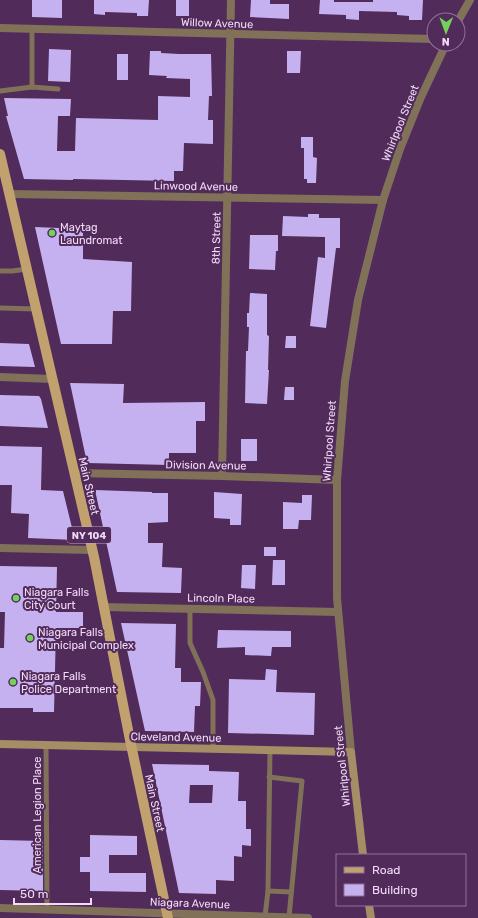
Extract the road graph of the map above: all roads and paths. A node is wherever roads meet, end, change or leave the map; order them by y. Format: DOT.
graph roads {
  1 [pos="231,0"];
  2 [pos="470,0"];
  3 [pos="463,12"];
  4 [pos="0,28"];
  5 [pos="32,28"];
  6 [pos="230,34"];
  7 [pos="426,39"];
  8 [pos="442,52"];
  9 [pos="32,87"];
  10 [pos="58,89"];
  11 [pos="0,90"];
  12 [pos="0,154"];
  13 [pos="9,194"];
  14 [pos="227,198"];
  15 [pos="383,200"];
  16 [pos="27,269"];
  17 [pos="0,271"];
  18 [pos="0,308"];
  19 [pos="36,309"];
  20 [pos="0,377"];
  21 [pos="52,379"];
  22 [pos="74,473"];
  23 [pos="222,476"];
  24 [pos="337,480"];
  25 [pos="0,548"];
  26 [pos="92,550"];
  27 [pos="103,607"];
  28 [pos="190,608"];
  29 [pos="338,612"];
  30 [pos="0,744"];
  31 [pos="46,745"];
  32 [pos="131,747"];
  33 [pos="213,749"];
  34 [pos="270,750"];
  35 [pos="351,752"];
  36 [pos="270,777"];
  37 [pos="363,854"];
  38 [pos="268,890"];
  39 [pos="291,892"];
  40 [pos="369,906"];
  41 [pos="0,908"];
  42 [pos="47,909"];
  43 [pos="80,914"];
  44 [pos="168,916"];
  45 [pos="265,916"];
  46 [pos="289,917"];
  47 [pos="308,918"];
  48 [pos="371,918"];
  1 -- 6 [label="street, 8th Street"];
  2 -- 3 [label="street"];
  4 -- 5 [label="street, Willow Avenue"];
  5 -- 6 [label="street, Willow Avenue"];
  5 -- 9 [label="lane"];
  6 -- 7 [label="street, Willow Avenue"];
  6 -- 14 [label="street, 8th Street"];
  8 -- 15 [label="street, Whirlpool Street"];
  9 -- 10 [label="lane"];
  9 -- 11 [label="lane"];
  12 -- 13 [label="main road, Main Street / NY 104"];
  13 -- 14 [label="street, Linwood Avenue"];
  13 -- 16 [label="main road, Main Street / NY 104"];
  14 -- 15 [label="street, Linwood Avenue"];
  14 -- 23 [label="street, 8th Street"];
  15 -- 24 [label="street, Whirlpool Street"];
  16 -- 17 [label="lane"];
  16 -- 19 [label="main road, Main Street / NY 104"];
  18 -- 19 [label="lane"];
  19 -- 21 [label="main road, Main Street / NY 104"];
  20 -- 21 [label="street"];
  21 -- 22 [label="main road, Main Street / NY 104"];
  22 -- 23 [label="street, Division Avenue"];
  22 -- 26 [label="main road, Main Street / NY 104"];
  23 -- 24 [label="street, Division Avenue"];
  24 -- 29 [label="street, Whirlpool Street"];
  25 -- 26 [label="street"];
  26 -- 27 [label="main road, Main Street / NY 104"];
  27 -- 28 [label="street, Lincoln Place"];
  27 -- 32 [label="main road, Main Street / NY 104"];
  28 -- 29 [label="street, Lincoln Place"];
  28 -- 33 [label="lane"];
  29 -- 35 [label="street, Whirlpool Street"];
  30 -- 31 [label="main road, Cleveland Avenue"];
  31 -- 32 [label="main road, Cleveland Avenue"];
  31 -- 42 [label="lane, American Legion Place"];
  32 -- 33 [label="main road, Cleveland Avenue"];
  32 -- 44 [label="main road, Main Street / NY 104"];
  33 -- 34 [label="main road, Cleveland Avenue"];
  34 -- 35 [label="main road, Cleveland Avenue"];
  34 -- 36 [label="lane"];
  35 -- 37 [label="main road, Whirlpool Street"];
  36 -- 38 [label="lane"];
  36 -- 39 [label="lane"];
  38 -- 39 [label="lane"];
  38 -- 45 [label="lane"];
  39 -- 46 [label="lane"];
  40 -- 48 [label="main road"];
  41 -- 42 [label="street, Niagara Avenue"];
  42 -- 43 [label="street, Niagara Avenue"];
  43 -- 44 [label="street, Niagara Avenue"];
  44 -- 45 [label="street, Niagara Avenue"];
  45 -- 46 [label="street, Niagara Avenue"];
  46 -- 47 [label="street, Niagara Avenue"];
}
